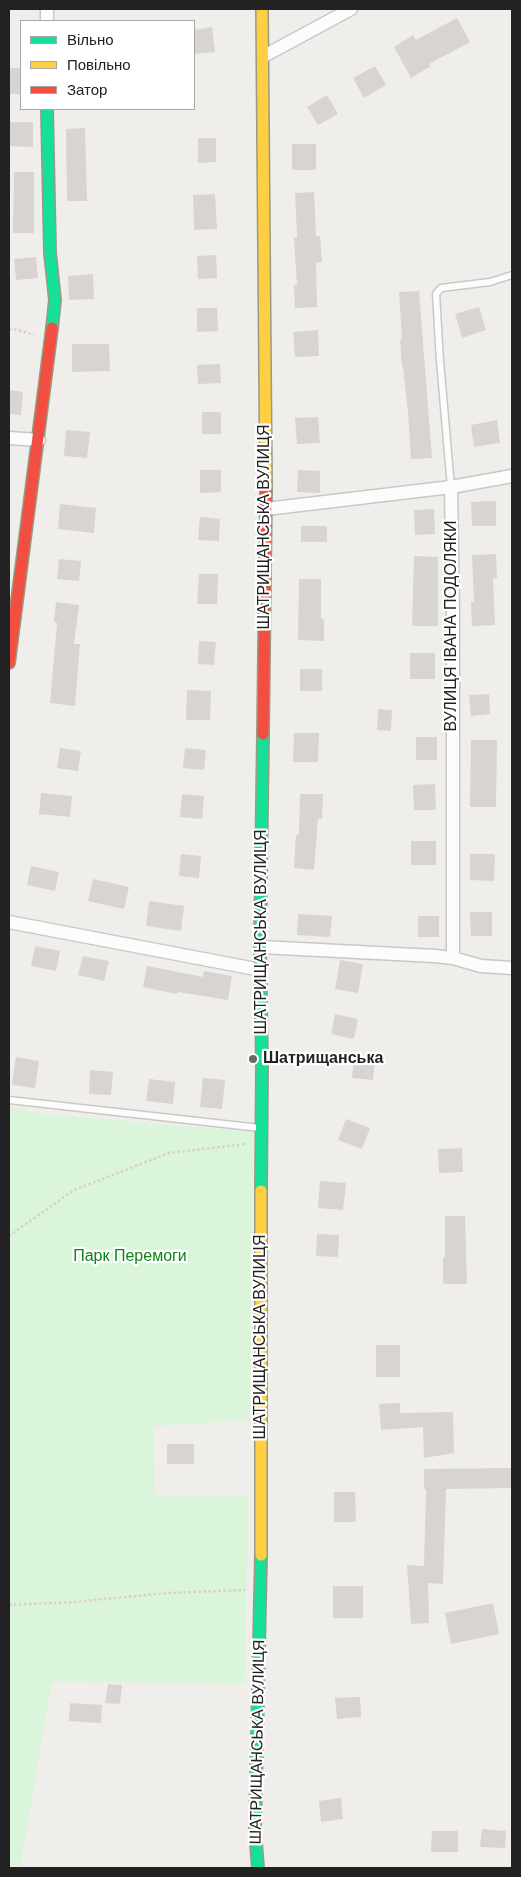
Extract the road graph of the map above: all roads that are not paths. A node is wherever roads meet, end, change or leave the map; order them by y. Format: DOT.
graph roads {
  1 [pos="262,9"];
  2 [pos="351,9"];
  3 [pos="264,56"];
  4 [pos="47,110"];
  5 [pos="512,275"];
  6 [pos="9,438"];
  7 [pos="39,440"];
  8 [pos="512,476"];
  9 [pos="451,487"];
  10 [pos="266,509"];
  11 [pos="9,662"];
  12 [pos="9,922"];
  13 [pos="260,947"];
  14 [pos="453,958"];
  15 [pos="512,968"];
  16 [pos="261,970"];
  17 [pos="9,1100"];
  18 [pos="261,1128"];
  19 [pos="258,1868"];
  1 -- 3 [label="street, ШАТРИЩАНСЬКА ВУЛИЦЯ"];
  2 -- 3 [label="street"];
  3 -- 10 [label="street, ШАТРИЩАНСЬКА ВУЛИЦЯ"];
  4 -- 7 [label="street"];
  5 -- 9 [label="lane, ВУЛИЦЯ ІВАНА ПОДОЛЯКИ"];
  6 -- 7 [label="street"];
  7 -- 11 [label="street"];
  8 -- 9 [label="street"];
  9 -- 10 [label="street"];
  9 -- 14 [label="street, ВУЛИЦЯ ІВАНА ПОДОЛЯКИ"];
  10 -- 13 [label="street, ШАТРИЩАНСЬКА ВУЛИЦЯ"];
  12 -- 16 [label="street"];
  13 -- 14 [label="street"];
  13 -- 16 [label="street, ШАТРИЩАНСЬКА ВУЛИЦЯ"];
  14 -- 15 [label="street"];
  16 -- 18 [label="street, ШАТРИЩАНСЬКА ВУЛИЦЯ"];
  17 -- 18 [label="lane"];
  18 -- 19 [label="street, ШАТРИЩАНСЬКА ВУЛИЦЯ"];
}
